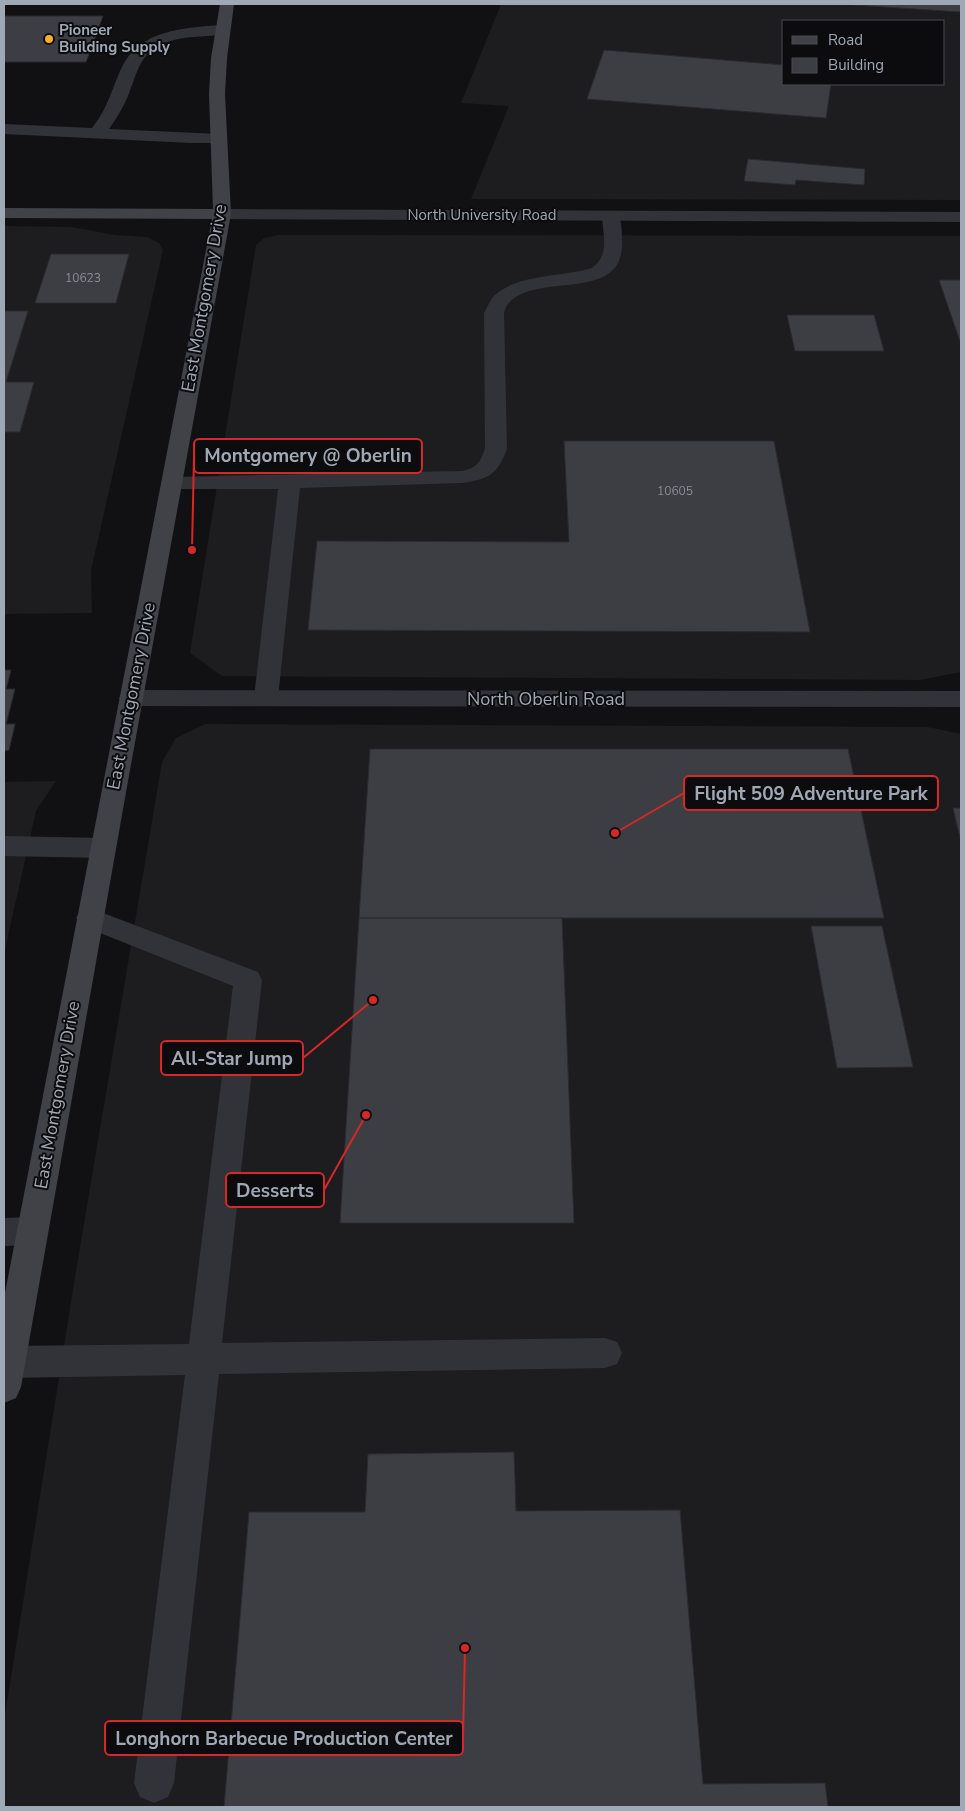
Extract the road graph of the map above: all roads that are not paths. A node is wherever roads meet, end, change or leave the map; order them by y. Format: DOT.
graph roads {
  1 [pos="227,4"];
  2 [pos="222,30"];
  3 [pos="4,129"];
  4 [pos="98,132"];
  5 [pos="219,139"];
  6 [pos="4,213"];
  7 [pos="222,214"];
  8 [pos="611,216"];
  9 [pos="961,217"];
  10 [pos="290,482"];
  11 [pos="172,483"];
  12 [pos="131,698"];
  13 [pos="266,698"];
  14 [pos="961,699"];
  15 [pos="4,846"];
  16 [pos="103,848"];
  17 [pos="90,918"];
  18 [pos="18,1232"];
  19 [pos="605,1353"];
  20 [pos="204,1360"];
  21 [pos="6,1375"];
  22 [pos="154,1783"];
  1 -- 2 [label="main road, East Montgomery Drive"];
  2 -- 4 [label="street"];
  2 -- 5 [label="main road, East Montgomery Drive"];
  3 -- 4 [label="street"];
  4 -- 5 [label="street"];
  5 -- 7 [label="main road, East Montgomery Drive"];
  6 -- 7 [label="main road, North University Road"];
  7 -- 8 [label="street, North University Road"];
  7 -- 11 [label="main road, East Montgomery Drive"];
  8 -- 9 [label="street, North University Road"];
  8 -- 10 [label="street"];
  10 -- 11 [label="street"];
  10 -- 13 [label="street"];
  11 -- 12 [label="main road, East Montgomery Drive"];
  12 -- 13 [label="street, North Oberlin Road"];
  12 -- 16 [label="main road, East Montgomery Drive"];
  13 -- 14 [label="street, North Oberlin Road"];
  15 -- 16 [label="street"];
  16 -- 17 [label="main road, East Montgomery Drive"];
  17 -- 18 [label="main road, East Montgomery Drive"];
  17 -- 20 [label="street"];
  18 -- 21 [label="main road, East Montgomery Drive"];
  19 -- 20 [label="street"];
  20 -- 21 [label="street"];
  20 -- 22 [label="street"];
}
